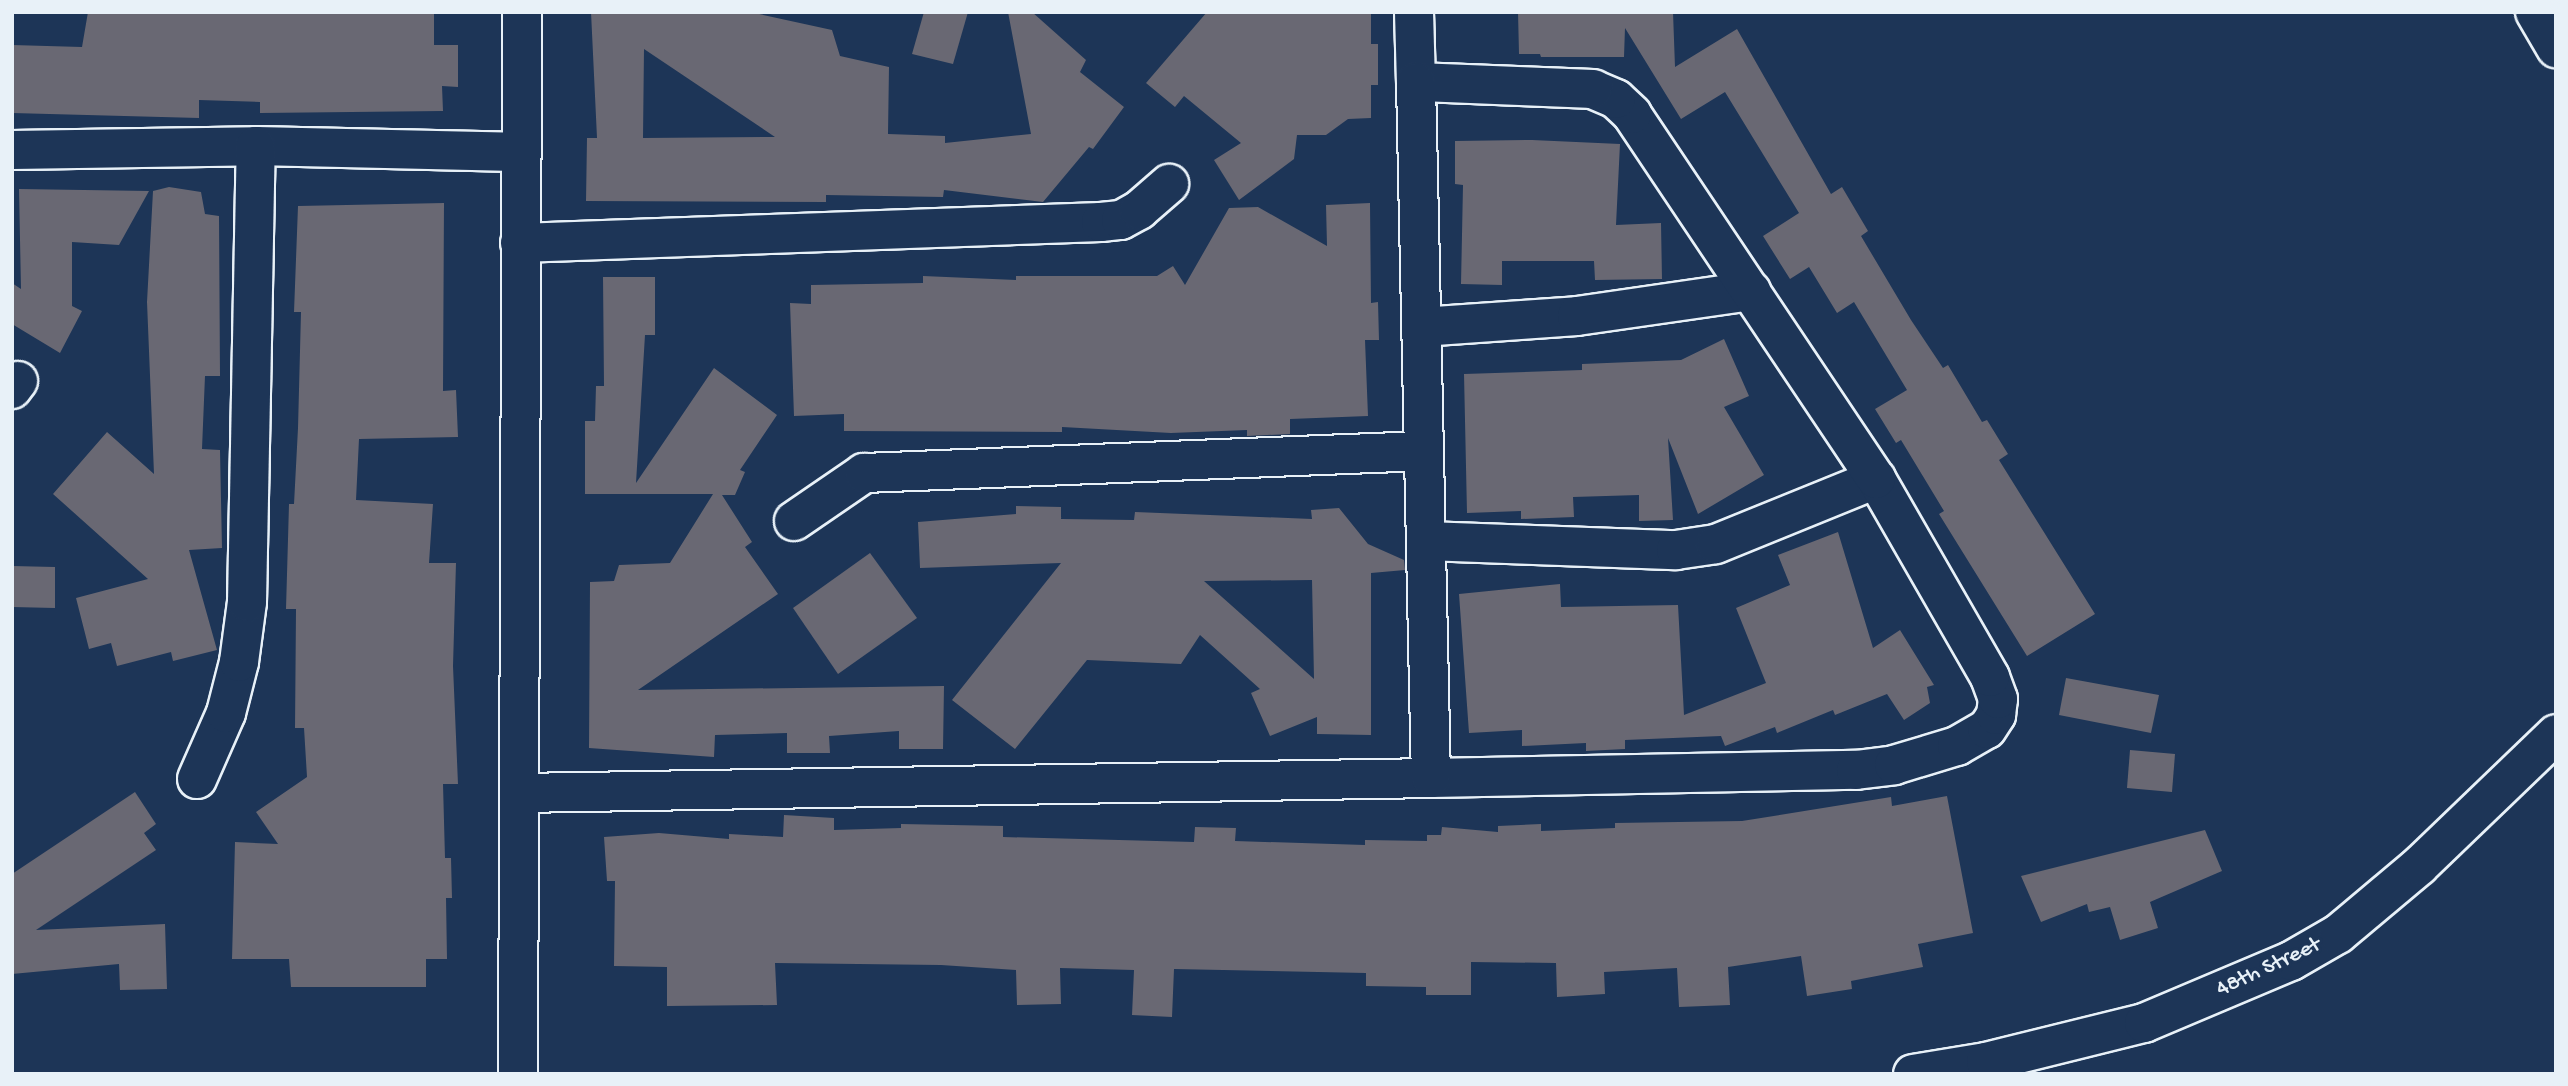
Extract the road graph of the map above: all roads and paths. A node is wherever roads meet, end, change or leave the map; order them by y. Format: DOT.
graph roads {
  1 [pos="522,12"];
  2 [pos="1414,12"];
  3 [pos="2535,12"];
  4 [pos="2556,48"];
  5 [pos="1416,82"];
  6 [pos="256,146"];
  7 [pos="12,150"];
  8 [pos="520,152"];
  9 [pos="1169,184"];
  10 [pos="520,243"];
  11 [pos="1751,291"];
  12 [pos="1421,327"];
  13 [pos="1424,451"];
  14 [pos="1876,479"];
  15 [pos="793,521"];
  16 [pos="1426,541"];
  17 [pos="2556,734"];
  18 [pos="1431,778"];
  19 [pos="197,779"];
  20 [pos="519,793"];
  21 [pos="518,1074"];
  22 [pos="1913,1074"];
  1 -- 8 [label="street"];
  2 -- 5 [label="street"];
  3 -- 4 [label="street"];
  5 -- 11 [label="street"];
  5 -- 12 [label="street"];
  6 -- 7 [label="street"];
  6 -- 8 [label="street"];
  6 -- 19 [label="street"];
  8 -- 10 [label="street"];
  9 -- 10 [label="street"];
  10 -- 20 [label="street"];
  11 -- 12 [label="street"];
  11 -- 14 [label="street"];
  12 -- 13 [label="street"];
  13 -- 15 [label="street"];
  13 -- 16 [label="street"];
  14 -- 16 [label="street"];
  14 -- 18 [label="street"];
  16 -- 18 [label="street"];
  17 -- 22 [label="street, 48th Street"];
  18 -- 20 [label="street"];
  20 -- 21 [label="street"];
}
